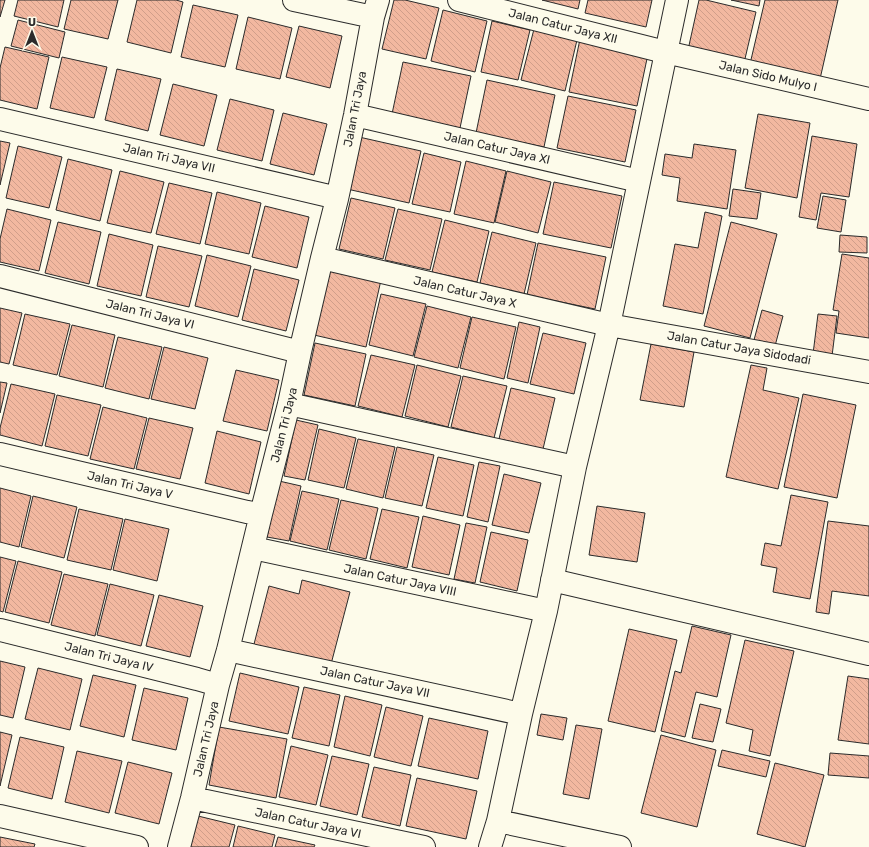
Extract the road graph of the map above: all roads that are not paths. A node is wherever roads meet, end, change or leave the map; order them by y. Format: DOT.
graph roads {
  1 [pos="294,0"];
  2 [pos="459,0"];
  3 [pos="678,0"];
  4 [pos="375,9"];
  5 [pos="666,52"];
  6 [pos="869,99"];
  7 [pos="355,115"];
  8 [pos="0,119"];
  9 [pos="639,181"];
  10 [pos="337,199"];
  11 [pos="322,258"];
  12 [pos="0,276"];
  13 [pos="609,325"];
  14 [pos="300,352"];
  15 [pos="869,372"];
  16 [pos="289,404"];
  17 [pos="0,454"];
  18 [pos="575,467"];
  19 [pos="261,514"];
  20 [pos="253,548"];
  21 [pos="552,580"];
  22 [pos="546,611"];
  23 [pos="0,630"];
  24 [pos="228,650"];
  25 [pos="869,654"];
  26 [pos="218,685"];
  27 [pos="521,714"];
  28 [pos="192,798"];
  29 [pos="0,816"];
  30 [pos="498,821"];
  31 [pos="137,847"];
  32 [pos="179,847"];
  33 [pos="424,847"];
  34 [pos="490,847"];
  35 [pos="620,847"];
  1 -- 4 [label="street"];
  2 -- 5 [label="street, Jalan Catur Jaya XII"];
  3 -- 5 [label="street"];
  4 -- 7 [label="street, Jalan Tri Jaya"];
  5 -- 6 [label="street, Jalan Sido Mulyo I"];
  5 -- 9 [label="street"];
  7 -- 9 [label="street, Jalan Catur Jaya XI"];
  7 -- 10 [label="street, Jalan Tri Jaya"];
  8 -- 10 [label="street, Jalan Tri Jaya VII"];
  9 -- 13 [label="street"];
  10 -- 11 [label="street, Jalan Tri Jaya"];
  11 -- 13 [label="street, Jalan Catur Jaya X"];
  11 -- 14 [label="street, Jalan Tri Jaya"];
  12 -- 14 [label="street, Jalan Tri Jaya VI"];
  13 -- 15 [label="street, Jalan Catur Jaya Sidodadi"];
  13 -- 18 [label="street"];
  14 -- 16 [label="street, Jalan Tri Jaya"];
  16 -- 18 [label="street"];
  16 -- 19 [label="street, Jalan Tri Jaya"];
  17 -- 19 [label="street, Jalan Tri Jaya V"];
  18 -- 21 [label="street"];
  19 -- 20 [label="street, Jalan Tri Jaya"];
  20 -- 22 [label="street, Jalan Catur Jaya VIII"];
  20 -- 24 [label="street, Jalan Tri Jaya"];
  21 -- 22 [label="street"];
  21 -- 25 [label="street"];
  22 -- 27 [label="street"];
  23 -- 26 [label="street, Jalan Tri Jaya IV"];
  24 -- 26 [label="street, Jalan Tri Jaya"];
  24 -- 27 [label="street, Jalan Catur Jaya VII"];
  26 -- 28 [label="street, Jalan Tri Jaya"];
  27 -- 30 [label="street"];
  28 -- 32 [label="street, Jalan Tri Jaya"];
  28 -- 33 [label="street, Jalan Catur Jaya VI"];
  29 -- 31 [label="street"];
  30 -- 34 [label="street"];
  30 -- 35 [label="street"];
}
